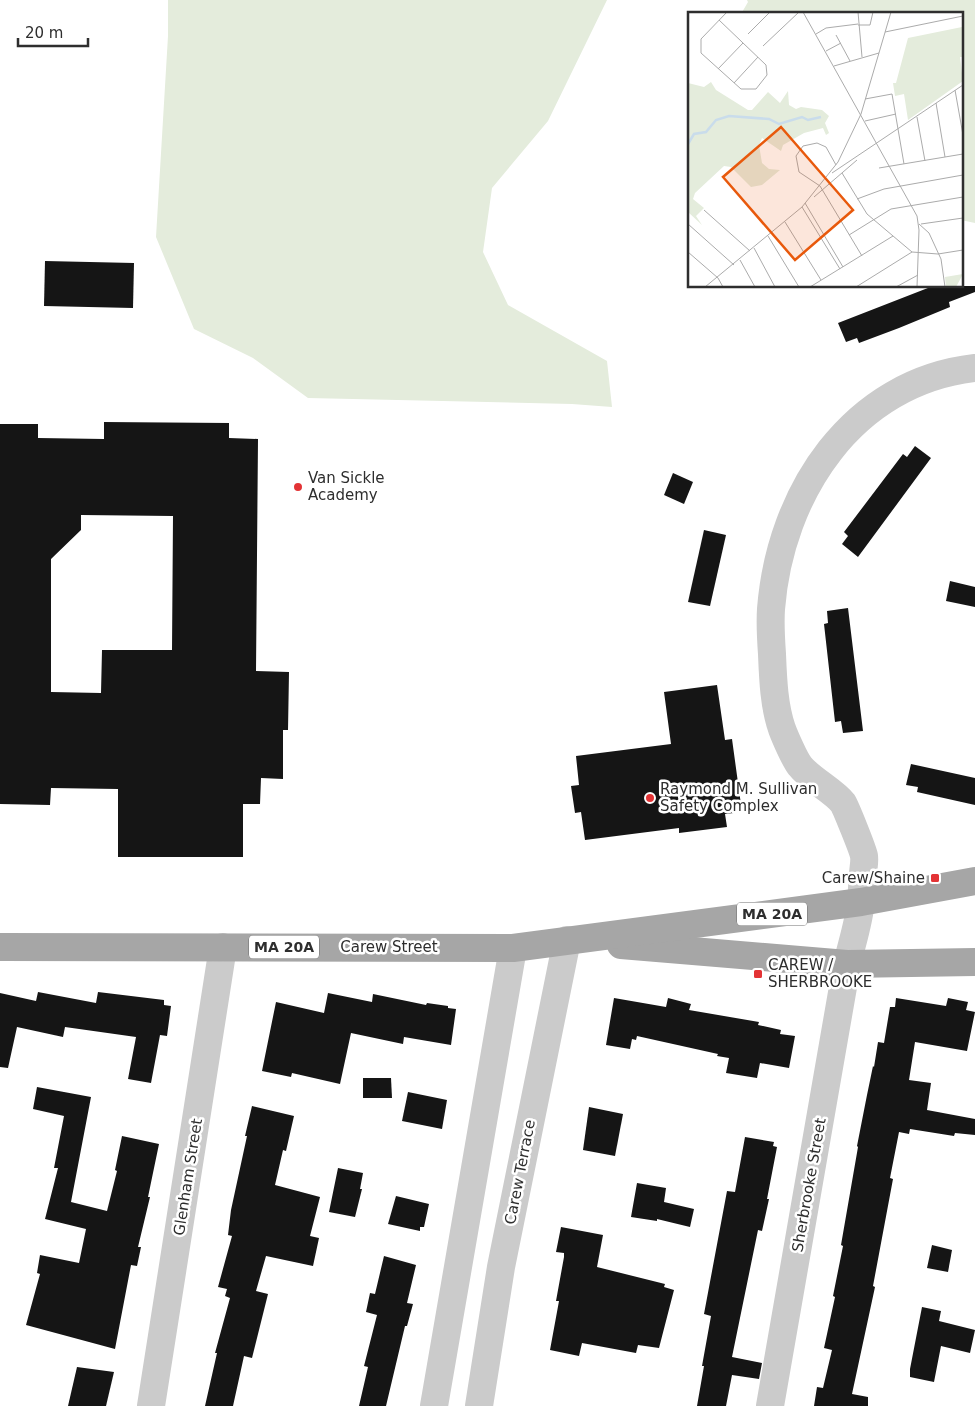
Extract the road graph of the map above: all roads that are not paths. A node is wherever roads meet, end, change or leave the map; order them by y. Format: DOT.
graph roads {
  1 [pos="975,368"];
  2 [pos="975,881"];
  3 [pos="861,902"];
  4 [pos="567,940"];
  5 [pos="0,946"];
  6 [pos="223,947"];
  7 [pos="513,948"];
  8 [pos="975,962"];
  9 [pos="848,964"];
  10 [pos="151,1406"];
  11 [pos="434,1406"];
  12 [pos="479,1406"];
  13 [pos="770,1406"];
  1 -- 3 [label="street"];
  2 -- 3 [label="main road, Carew Street / MA 20A"];
  3 -- 4 [label="main road, Carew Street / MA 20A"];
  3 -- 9 [label="street"];
  4 -- 7 [label="main road, Carew Street / MA 20A"];
  4 -- 9 [label="main road, Carew Street / MA 20A"];
  4 -- 12 [label="street, Carew Terrace"];
  5 -- 6 [label="main road, Carew Street / MA 20A"];
  6 -- 7 [label="main road, Carew Street / MA 20A"];
  6 -- 10 [label="street, Glenham Street"];
  7 -- 11 [label="street"];
  8 -- 9 [label="main road, Carew Street / MA 20A"];
  9 -- 13 [label="street, Sherbrooke Street"];
}
